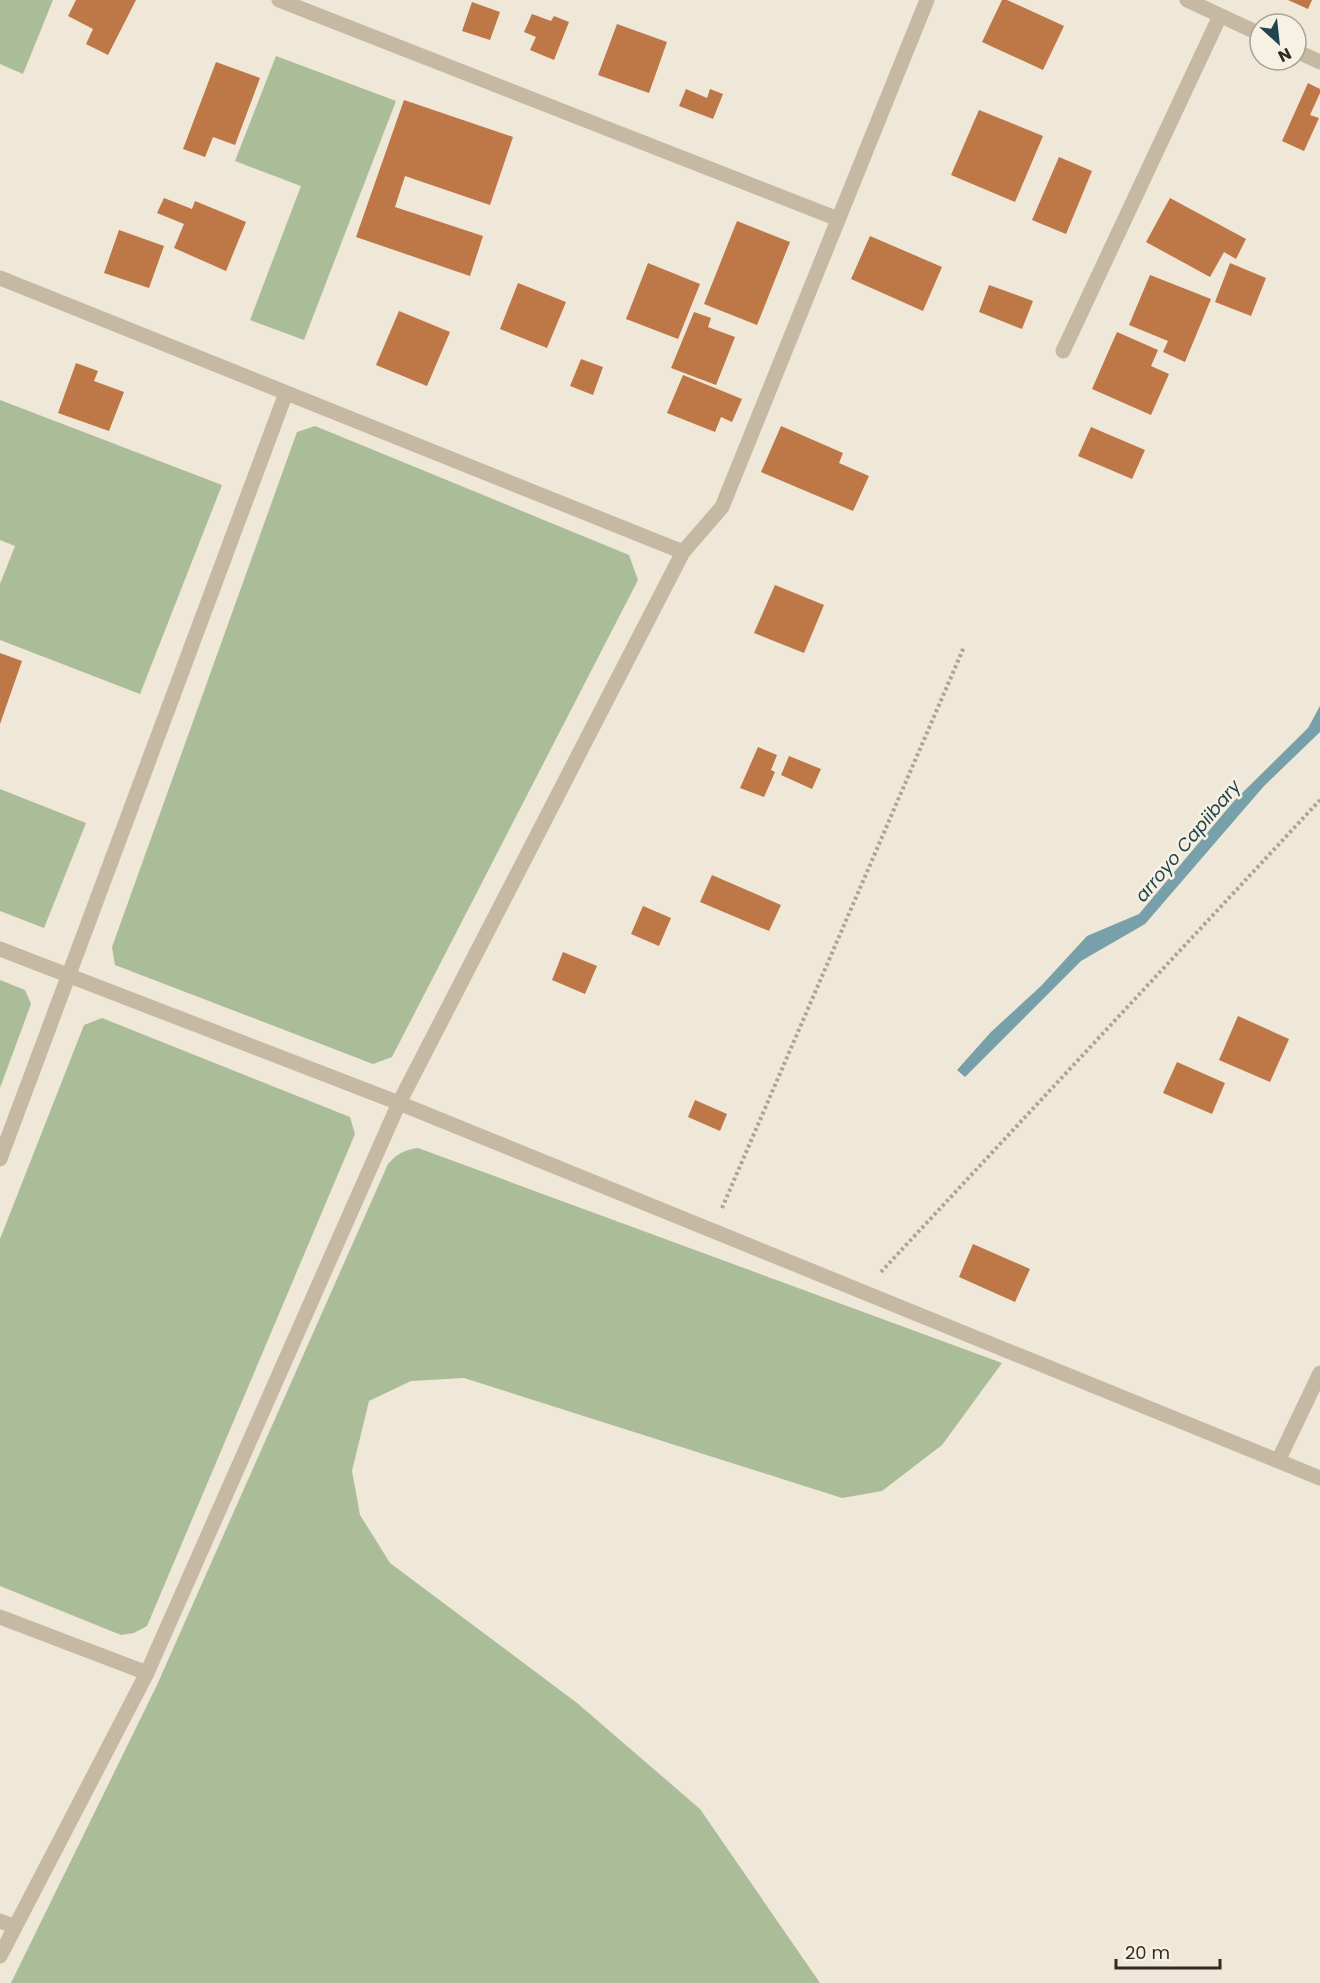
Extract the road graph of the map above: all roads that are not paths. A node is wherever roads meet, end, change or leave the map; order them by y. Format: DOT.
graph roads {
  1 [pos="279,0"];
  2 [pos="927,0"];
  3 [pos="1187,0"];
  4 [pos="1220,16"];
  5 [pos="1248,29"];
  6 [pos="838,219"];
  7 [pos="0,278"];
  8 [pos="1063,351"];
  9 [pos="286,393"];
  10 [pos="683,552"];
  11 [pos="0,949"];
  12 [pos="68,975"];
  13 [pos="399,1103"];
  14 [pos="0,1159"];
  15 [pos="1320,1373"];
  16 [pos="1278,1461"];
  17 [pos="1320,1478"];
  18 [pos="0,1617"];
  19 [pos="147,1673"];
  20 [pos="0,1921"];
  21 [pos="15,1927"];
  22 [pos="0,1956"];
  1 -- 6 [label="street"];
  2 -- 6 [label="street"];
  3 -- 4 [label="street"];
  4 -- 5 [label="street"];
  4 -- 8 [label="street"];
  6 -- 10 [label="street"];
  7 -- 9 [label="street"];
  9 -- 10 [label="street"];
  9 -- 12 [label="street"];
  10 -- 13 [label="street"];
  11 -- 12 [label="street"];
  12 -- 13 [label="street"];
  12 -- 14 [label="street"];
  13 -- 16 [label="street"];
  13 -- 19 [label="street"];
  15 -- 16 [label="street"];
  16 -- 17 [label="street"];
  18 -- 19 [label="street"];
  19 -- 21 [label="street"];
  20 -- 21 [label="street"];
  21 -- 22 [label="street"];
}
